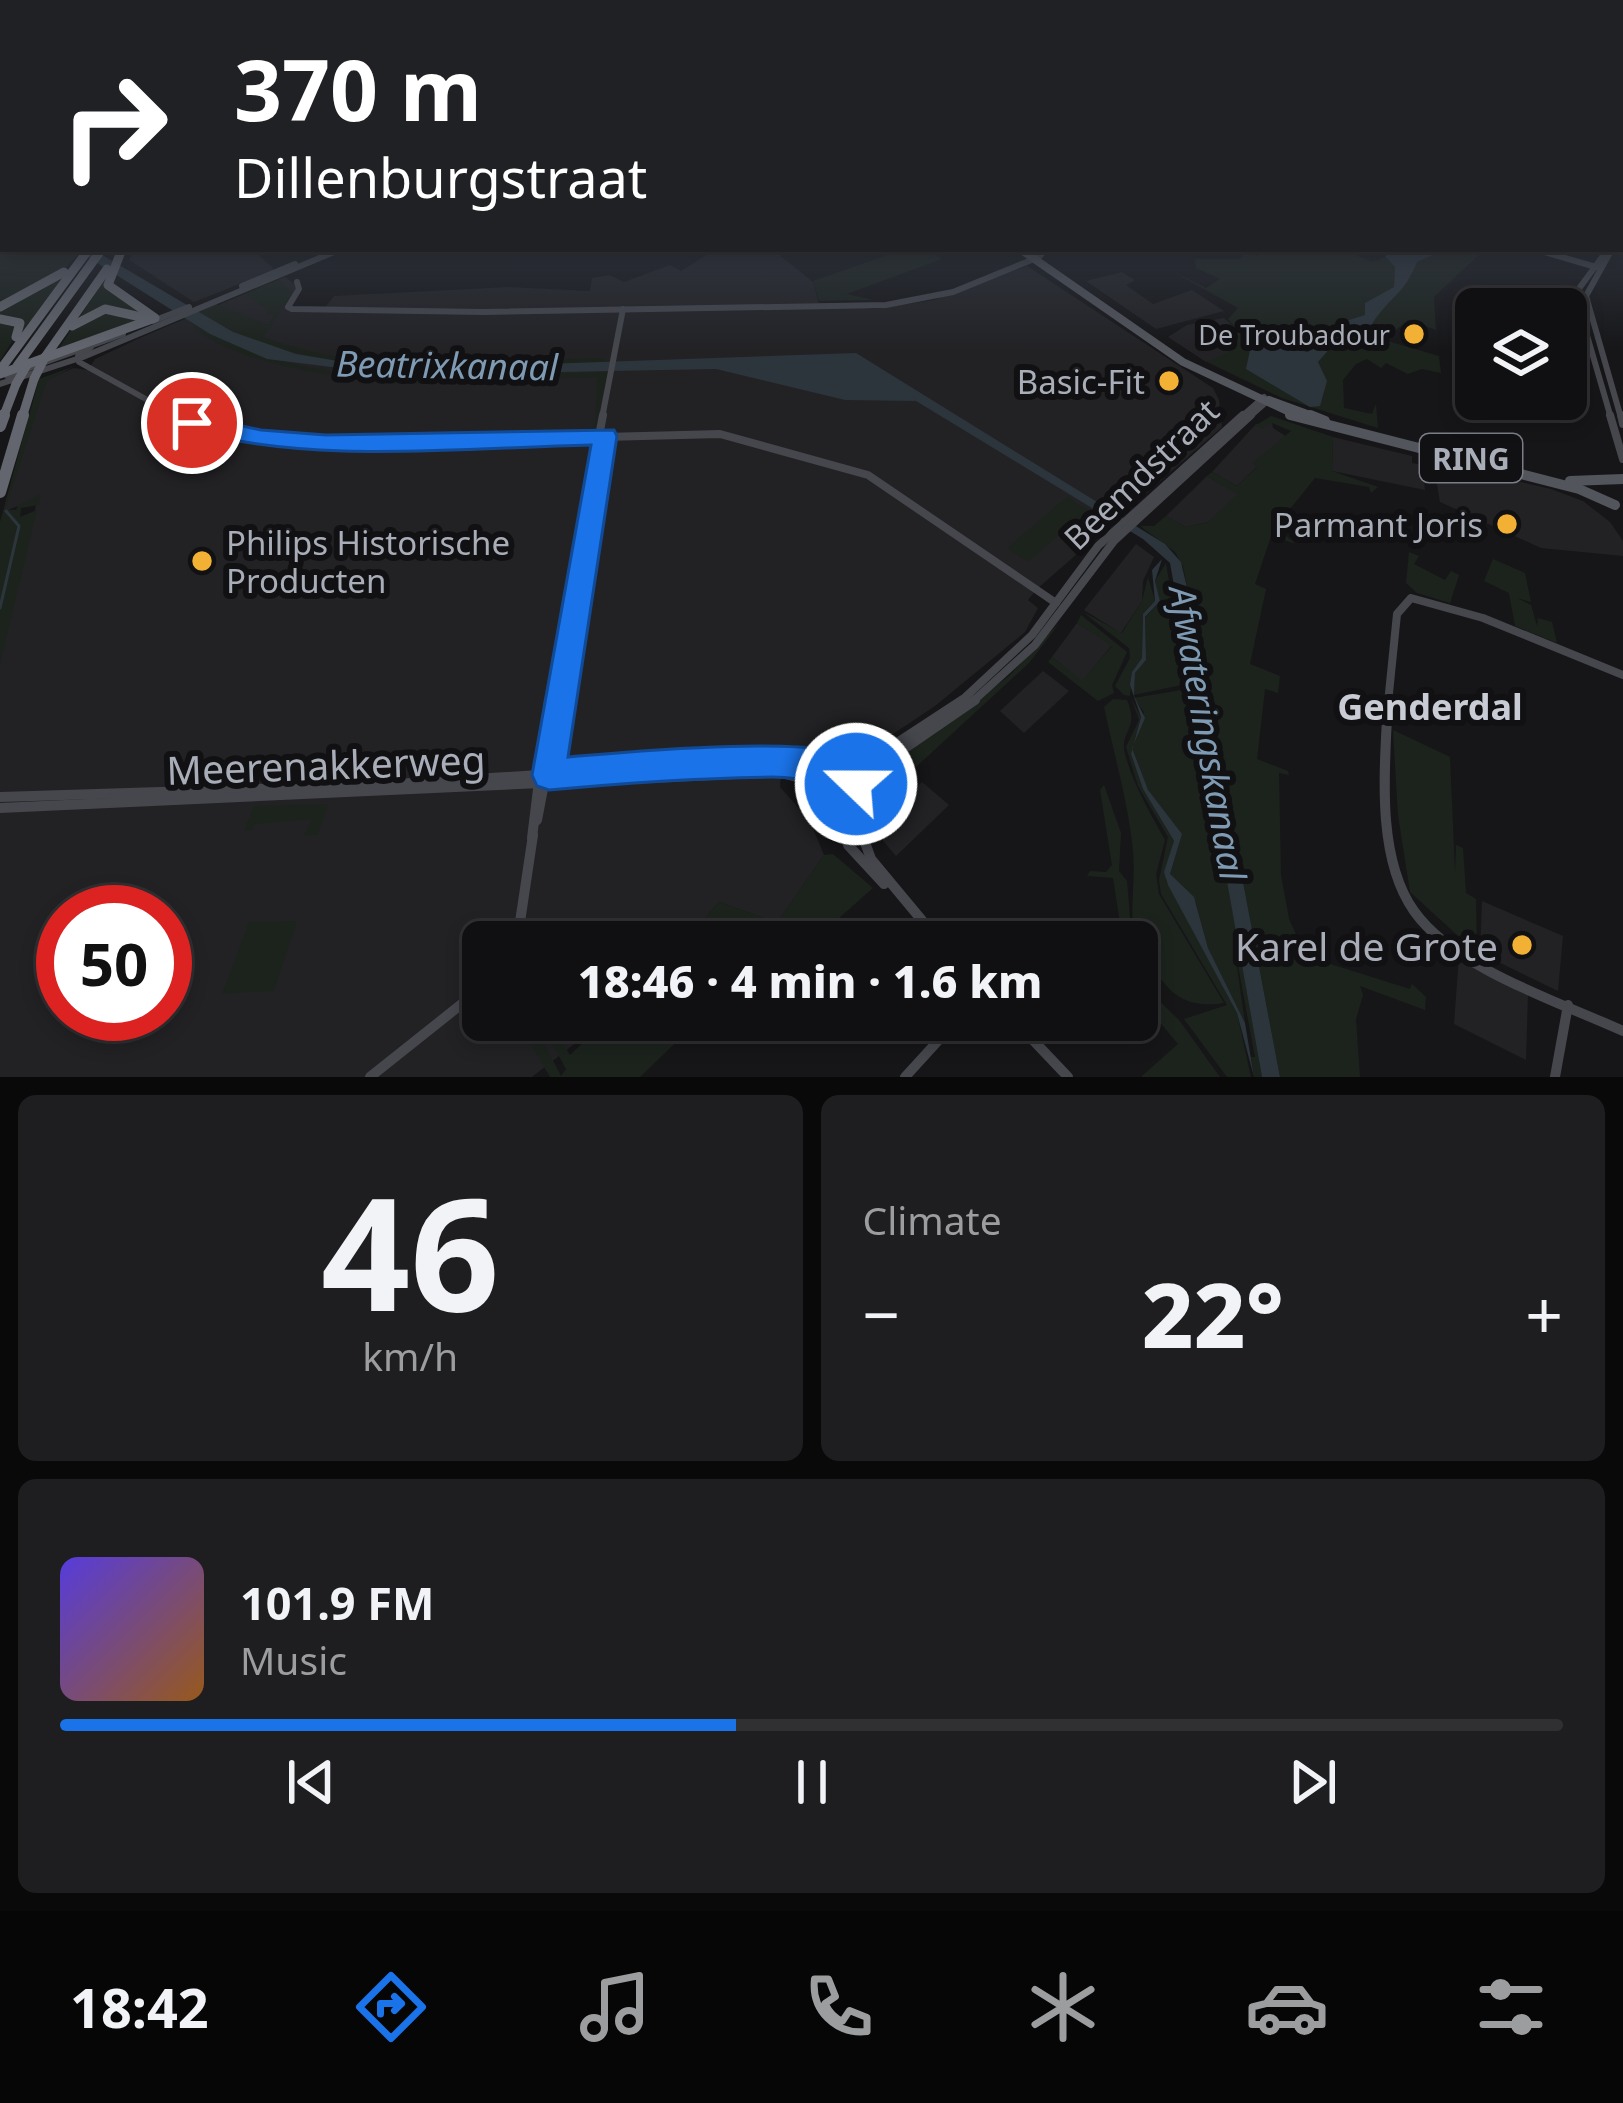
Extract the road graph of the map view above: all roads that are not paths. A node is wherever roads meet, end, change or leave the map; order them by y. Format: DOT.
graph roads {
  1 [pos="326,252"];
  2 [pos="335,252"];
  3 [pos="1546,252"];
  4 [pos="1609,252"];
  5 [pos="1034,253"];
  6 [pos="101,258"];
  7 [pos="1596,268"];
  8 [pos="291,280"];
  9 [pos="0,307"];
  10 [pos="622,309"];
  11 [pos="175,316"];
  12 [pos="0,319"];
  13 [pos="150,320"];
  14 [pos="91,347"];
  15 [pos="67,356"];
  16 [pos="46,358"];
  17 [pos="80,358"];
  18 [pos="4,378"];
  19 [pos="0,400"];
  20 [pos="1262,401"];
  21 [pos="1623,424"];
  22 [pos="0,427"];
  23 [pos="601,436"];
  24 [pos="1623,463"];
  25 [pos="1616,480"];
  26 [pos="0,492"];
  27 [pos="1620,509"];
  28 [pos="1060,604"];
  29 [pos="1623,675"];
  30 [pos="873,766"];
  31 [pos="855,777"];
  32 [pos="822,778"];
  33 [pos="542,780"];
  34 [pos="0,797"];
  35 [pos="845,802"];
  36 [pos="0,808"];
  37 [pos="521,921"];
  38 [pos="920,921"];
  39 [pos="462,1003"];
  40 [pos="1568,1005"];
  41 [pos="1623,1031"];
  42 [pos="938,1041"];
  43 [pos="1035,1041"];
  44 [pos="370,1077"];
  45 [pos="905,1077"];
  46 [pos="1068,1077"];
  47 [pos="1555,1077"];
  1 -- 8 [label="street"];
  2 -- 8 [label="street"];
  3 -- 7 [label="street"];
  4 -- 7 [label="street"];
  5 -- 10 [label="street"];
  5 -- 20 [label="main road, RING"];
  6 -- 9 [label="highway"];
  6 -- 13 [label="highway"];
  6 -- 16 [label="highway"];
  6 -- 18 [label="highway"];
  6 -- 18 [label="highway, bridge"];
  7 -- 21 [label="street"];
  7 -- 24 [label="street"];
  8 -- 10 [label="street"];
  8 -- 11 [label="street"];
  10 -- 23 [label="street"];
  11 -- 14 [label="street"];
  11 -- 17 [label="street"];
  12 -- 18 [label="highway"];
  13 -- 16 [label="highway"];
  13 -- 18 [label="highway"];
  14 -- 15 [label="street"];
  14 -- 17 [label="street"];
  15 -- 17 [label="street"];
  15 -- 18 [label="street"];
  16 -- 26 [label="highway, bridge"];
  17 -- 18 [label="street"];
  17 -- 23 [label="street"];
  18 -- 19 [label="highway"];
  18 -- 22 [label="highway"];
  20 -- 25 [label="main road, RING"];
  20 -- 27 [label="main road, RING"];
  20 -- 28 [label="street, Beemdstraat"];
  23 -- 28 [label="street"];
  23 -- 33 [label="street"];
  24 -- 25 [label="street"];
  25 -- 27 [label="main road, RING"];
  28 -- 30 [label="street, Beemdstraat"];
  29 -- 40 [label="street"];
  30 -- 31 [label="street, Beemdstraat"];
  30 -- 31 [label="street, Beemdstraat"];
  31 -- 32 [label="street"];
  31 -- 35 [label="street"];
  32 -- 33 [label="street, Meerenakkerweg"];
  32 -- 33 [label="street, Meerenakkerweg"];
  32 -- 35 [label="street"];
  33 -- 34 [label="street, Meerenakkerweg"];
  33 -- 36 [label="street, Meerenakkerweg"];
  33 -- 37 [label="street"];
  35 -- 38 [label="street"];
  39 -- 44 [label="street"];
  40 -- 41 [label="street"];
  40 -- 47 [label="street"];
  42 -- 45 [label="street"];
  43 -- 46 [label="street"];
}
